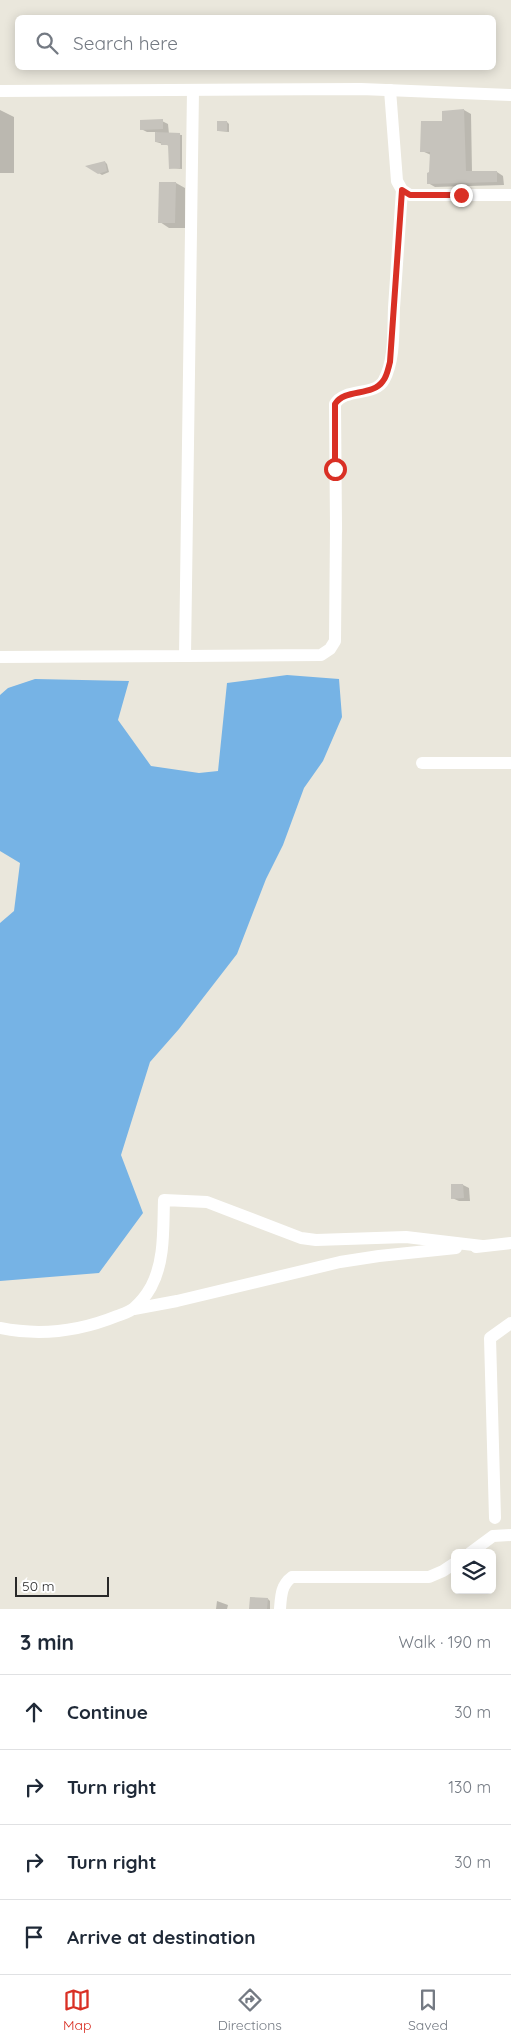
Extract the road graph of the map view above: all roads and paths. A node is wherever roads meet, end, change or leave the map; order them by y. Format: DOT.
graph roads {
  1 [pos="193,90"];
  2 [pos="390,90"];
  3 [pos="0,91"];
  4 [pos="511,95"];
  5 [pos="402,190"];
  6 [pos="511,195"];
  7 [pos="185,656"];
  8 [pos="0,657"];
  9 [pos="422,763"];
  10 [pos="511,763"];
  11 [pos="511,1243"];
  12 [pos="482,1246"];
  13 [pos="134,1309"];
  14 [pos="511,1322"];
  15 [pos="0,1328"];
  16 [pos="495,1518"];
  17 [pos="511,1535"];
  18 [pos="475,1549"];
  19 [pos="451,1566"];
  20 [pos="280,1609"];
  1 -- 2 [label="street"];
  1 -- 3 [label="street"];
  1 -- 7 [label="street"];
  2 -- 4 [label="street"];
  2 -- 5 [label="street"];
  5 -- 6 [label="street"];
  5 -- 7 [label="street"];
  7 -- 8 [label="street"];
  9 -- 10 [label="street"];
  11 -- 12 [label="street"];
  12 -- 13 [label="street"];
  12 -- 13 [label="street"];
  13 -- 15 [label="street"];
  14 -- 16 [label="street"];
  17 -- 18 [label="street"];
  19 -- 20 [label="street"];
}
